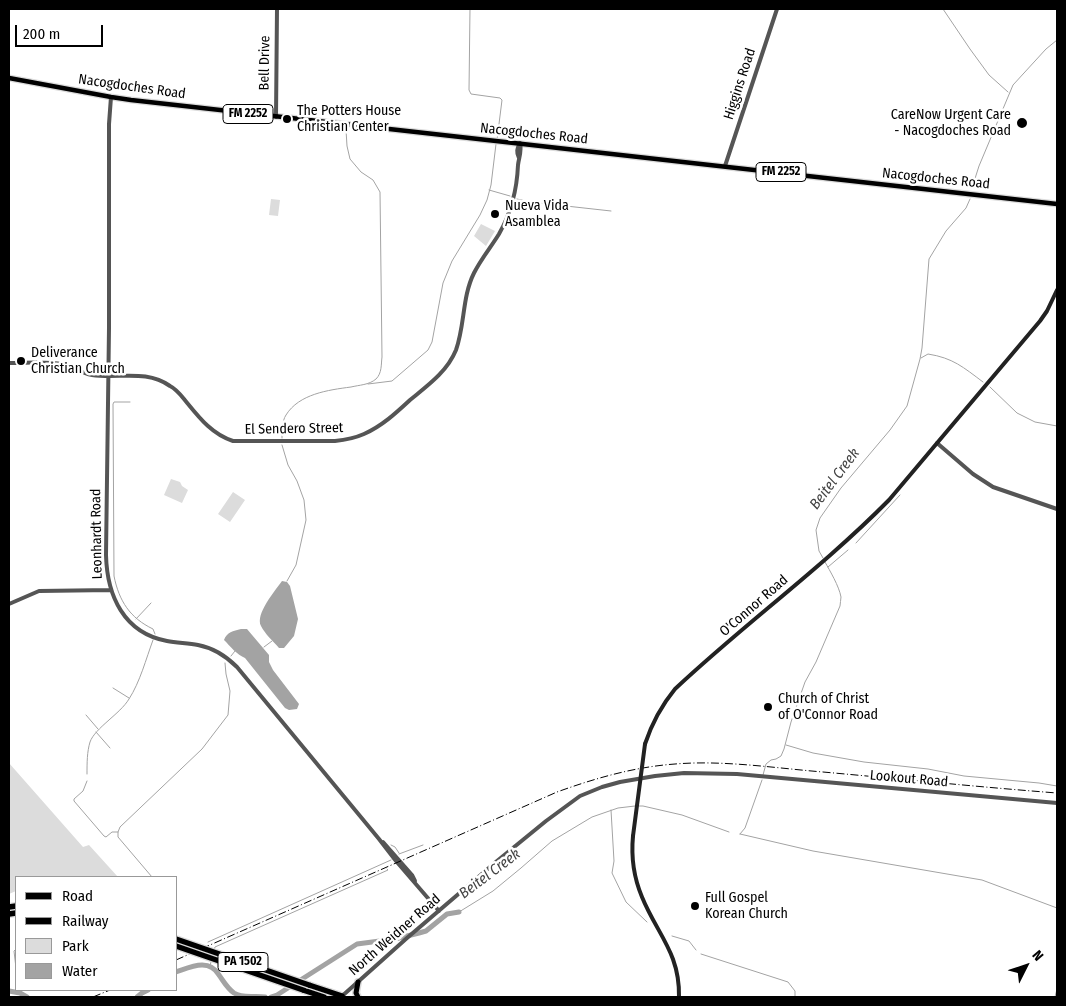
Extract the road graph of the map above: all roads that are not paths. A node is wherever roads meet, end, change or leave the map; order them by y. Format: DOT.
graph roads {
  1 [pos="277,9"];
  2 [pos="777,9"];
  3 [pos="9,78"];
  4 [pos="111,98"];
  5 [pos="276,117"];
  6 [pos="520,143"];
  7 [pos="725,166"];
  8 [pos="1057,204"];
  9 [pos="1057,290"];
  10 [pos="9,363"];
  11 [pos="108,376"];
  12 [pos="937,443"];
  13 [pos="1057,509"];
  14 [pos="111,590"];
  15 [pos="9,604"];
  16 [pos="758,777"];
  17 [pos="1057,803"];
  18 [pos="439,911"];
  19 [pos="178,940"];
  20 [pos="178,947"];
  21 [pos="358,982"];
  22 [pos="315,995"];
  23 [pos="324,997"];
  24 [pos="343,997"];
  25 [pos="358,997"];
  26 [pos="679,997"];
  1 -- 5 [label="street, Bell Drive"];
  2 -- 7 [label="street, Higgins Road"];
  3 -- 4 [label="main road, Nacogdoches Road / FM 2252"];
  4 -- 5 [label="main road, Nacogdoches Road / FM 2252"];
  4 -- 11 [label="street, Leonhardt Road"];
  5 -- 6 [label="main road, Nacogdoches Road / FM 2252"];
  6 -- 7 [label="main road, Nacogdoches Road / FM 2252"];
  6 -- 11 [label="street, El Sendero Street"];
  7 -- 8 [label="main road, Nacogdoches Road / FM 2252"];
  9 -- 12 [label="main road, O'Connor Road"];
  10 -- 11 [label="street, El Sendero Street"];
  11 -- 14 [label="street, Leonhardt Road"];
  12 -- 13 [label="street"];
  12 -- 26 [label="main road, O'Connor Road, bridge"];
  14 -- 15 [label="street"];
  14 -- 18 [label="street, Leonhardt Road"];
  16 -- 17 [label="street, Lookout Road"];
  16 -- 18 [label="street, North Weidner Road"];
  18 -- 21 [label="street, North Weidner Road"];
  19 -- 24 [label="highway, PA 1502, bridge"];
  20 -- 22 [label="highway, PA 1502, bridge"];
  21 -- 24 [label="street, North Weidner Road"];
  21 -- 25 [label="highway"];
  22 -- 23 [label="highway, PA 1502"];
}
